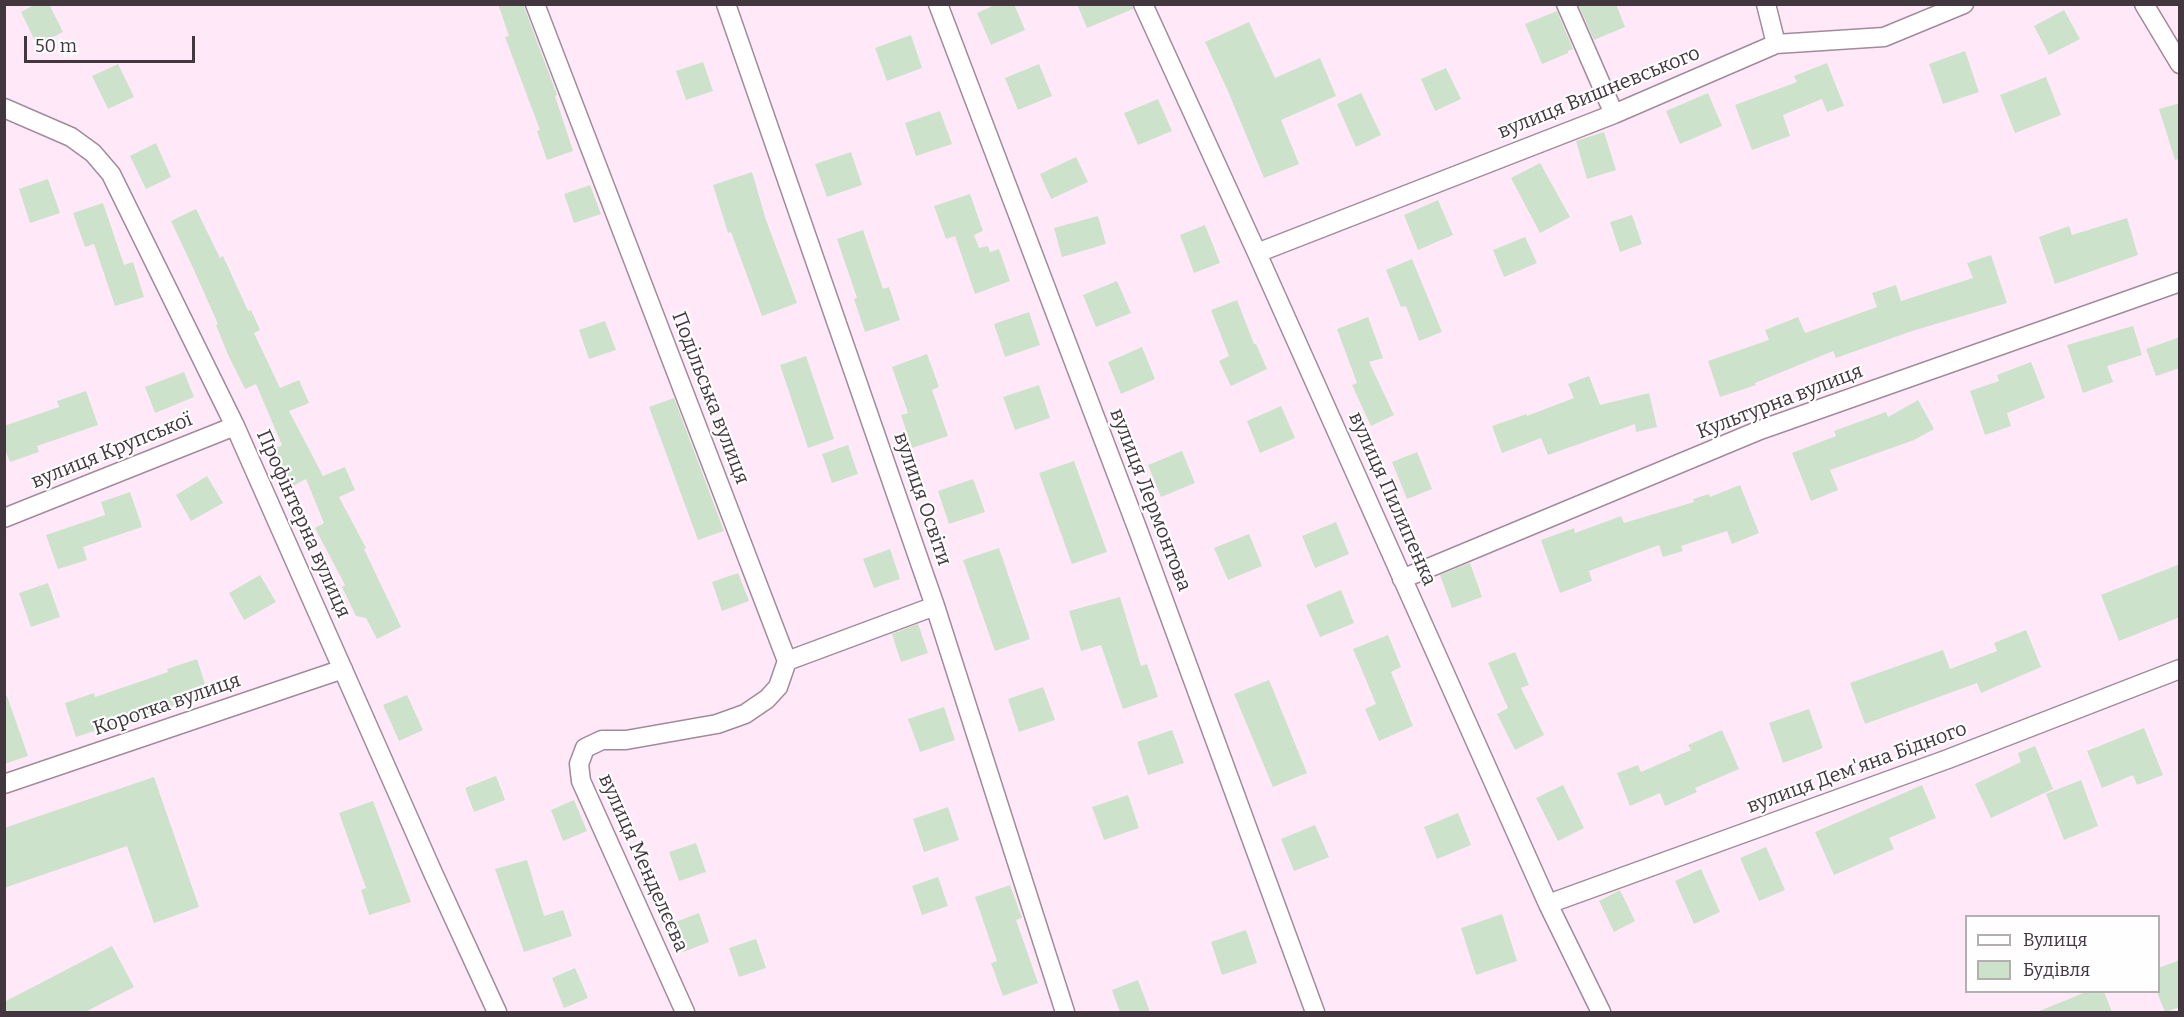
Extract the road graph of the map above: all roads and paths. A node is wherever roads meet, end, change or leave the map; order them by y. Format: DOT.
graph roads {
  1 [pos="535,4"];
  2 [pos="726,4"];
  3 [pos="938,4"];
  4 [pos="1143,4"];
  5 [pos="1566,4"];
  6 [pos="1766,4"];
  7 [pos="1964,4"];
  8 [pos="2144,4"];
  9 [pos="1776,44"];
  10 [pos="2180,64"];
  11 [pos="4,108"];
  12 [pos="1614,114"];
  13 [pos="1257,253"];
  14 [pos="2180,282"];
  15 [pos="235,426"];
  16 [pos="4,518"];
  17 [pos="1402,579"];
  18 [pos="935,606"];
  19 [pos="787,661"];
  20 [pos="343,669"];
  21 [pos="2180,669"];
  22 [pos="4,784"];
  23 [pos="1548,904"];
  24 [pos="497,1012"];
  25 [pos="685,1012"];
  26 [pos="1065,1012"];
  27 [pos="1315,1012"];
  28 [pos="1601,1012"];
  1 -- 19 [label="street, Подільська вулиця"];
  2 -- 18 [label="street, вулиця Освіти"];
  3 -- 27 [label="street, вулиця Лермонтова"];
  4 -- 13 [label="street, вулиця Пилипенка"];
  5 -- 12 [label="street"];
  6 -- 9 [label="street"];
  7 -- 9 [label="street, вулиця Вишневського"];
  8 -- 10 [label="street"];
  9 -- 12 [label="street, вулиця Вишневського"];
  11 -- 15 [label="street, Профінтерна вулиця"];
  12 -- 13 [label="street, вулиця Вишневського"];
  13 -- 17 [label="street, вулиця Пилипенка"];
  14 -- 17 [label="street, Культурна вулиця"];
  15 -- 16 [label="street, вулиця Крупської"];
  15 -- 20 [label="street, Профінтерна вулиця"];
  17 -- 23 [label="street, вулиця Пилипенка"];
  18 -- 19 [label="street"];
  18 -- 26 [label="street, вулиця Освіти"];
  19 -- 25 [label="street, вулиця Менделєєва"];
  20 -- 22 [label="street, Коротка вулиця"];
  20 -- 24 [label="street, Профінтерна вулиця"];
  21 -- 23 [label="street, вулиця Дем'яна Бідного"];
  23 -- 28 [label="street, вулиця Пилипенка"];
}
